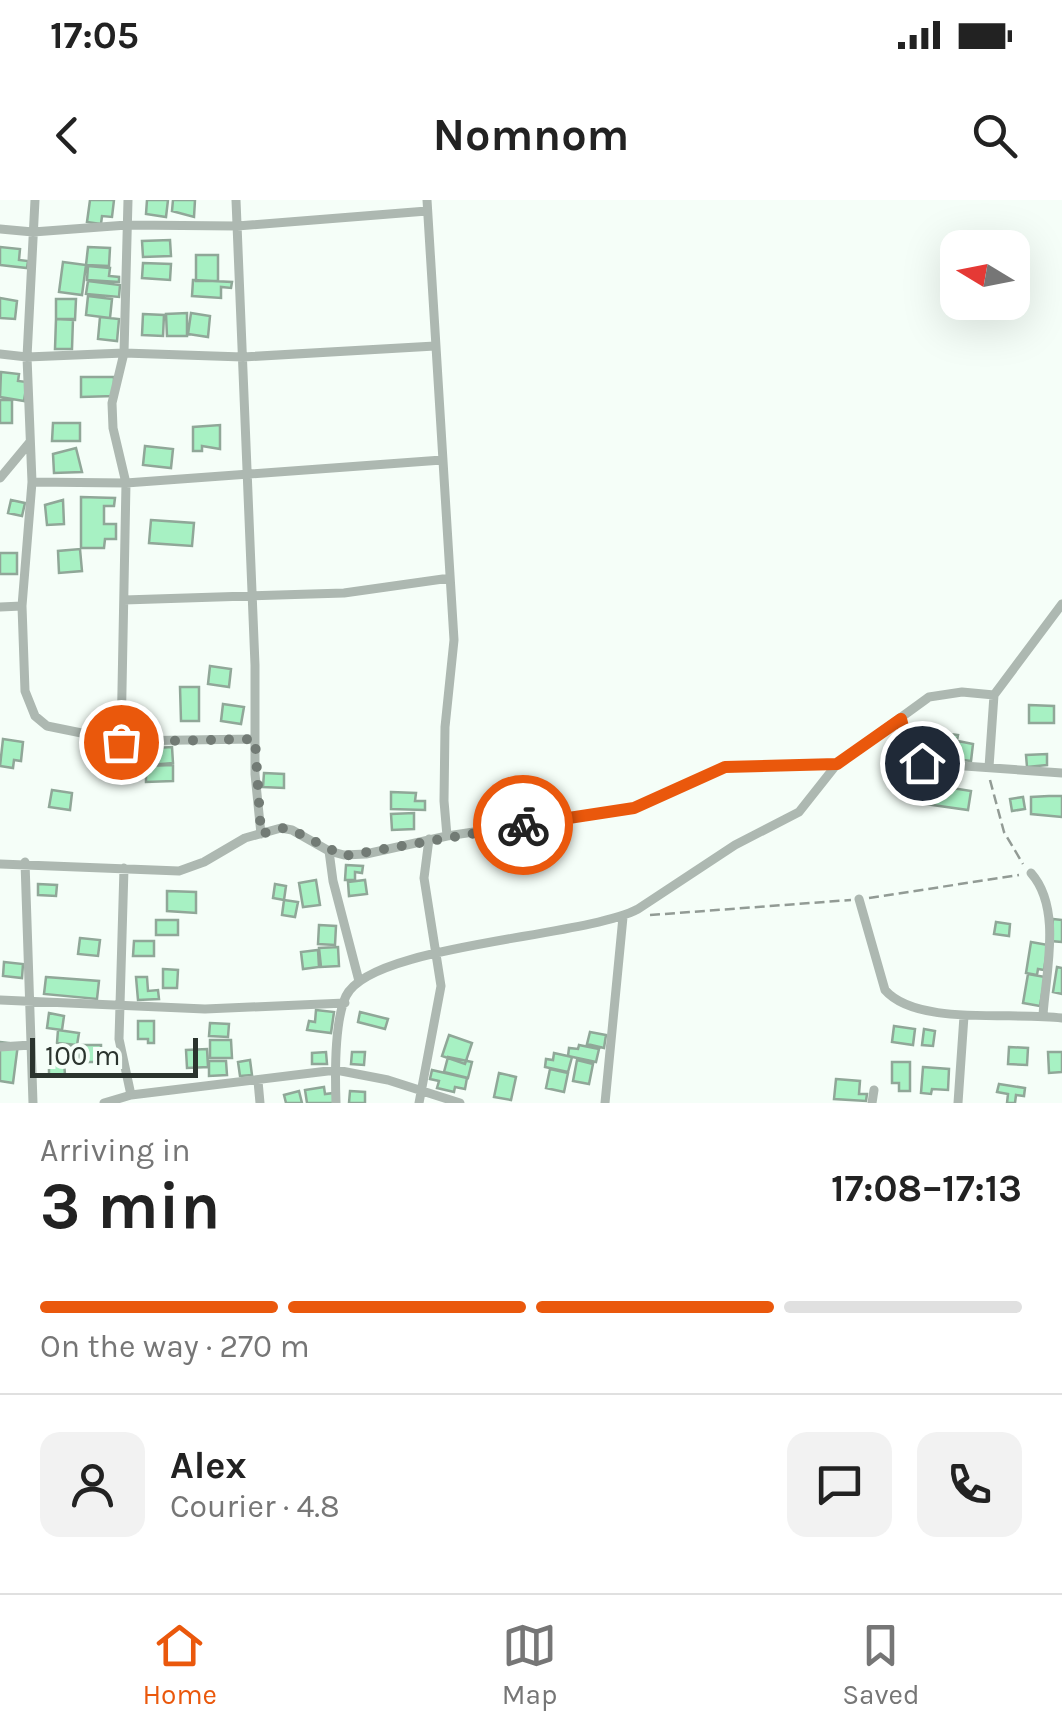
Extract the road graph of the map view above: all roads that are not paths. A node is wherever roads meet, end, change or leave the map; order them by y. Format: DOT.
graph roads {
  1 [pos="35,200"];
  2 [pos="128,200"];
  3 [pos="236,200"];
  4 [pos="427,205"];
  5 [pos="127,225"];
  6 [pos="237,226"];
  7 [pos="0,229"];
  8 [pos="33,232"];
  9 [pos="435,346"];
  10 [pos="124,353"];
  11 [pos="0,354"];
  12 [pos="27,357"];
  13 [pos="243,357"];
  14 [pos="30,441"];
  15 [pos="442,460"];
  16 [pos="247,476"];
  17 [pos="0,478"];
  18 [pos="32,482"];
  19 [pos="126,483"];
  20 [pos="450,578"];
  21 [pos="252,597"];
  22 [pos="124,600"];
  23 [pos="1062,604"];
  24 [pos="22,606"];
  25 [pos="0,607"];
  26 [pos="994,695"];
  27 [pos="901,719"];
  28 [pos="255,739"];
  29 [pos="121,742"];
  30 [pos="837,764"];
  31 [pos="989,767"];
  32 [pos="1062,773"];
  33 [pos="261,834"];
  34 [pos="447,836"];
  35 [pos="428,840"];
  36 [pos="329,850"];
  37 [pos="25,862"];
  38 [pos="0,864"];
  39 [pos="124,868"];
  40 [pos="1031,873"];
  41 [pos="858,899"];
  42 [pos="623,917"];
  43 [pos="437,953"];
  44 [pos="359,982"];
  45 [pos="0,1000"];
  46 [pos="29,1001"];
  47 [pos="345,1002"];
  48 [pos="120,1007"];
  49 [pos="1043,1015"];
  50 [pos="964,1016"];
  51 [pos="1062,1018"];
  52 [pos="31,1045"];
  53 [pos="0,1047"];
  54 [pos="336,1070"];
  55 [pos="258,1080"];
  56 [pos="420,1090"];
  57 [pos="874,1090"];
  58 [pos="172,1091"];
  59 [pos="131,1095"];
  60 [pos="33,1103"];
  61 [pos="104,1103"];
  62 [pos="171,1103"];
  63 [pos="260,1103"];
  64 [pos="336,1103"];
  65 [pos="418,1103"];
  66 [pos="460,1103"];
  67 [pos="605,1103"];
  68 [pos="872,1103"];
  69 [pos="958,1103"];
  1 -- 8 [label="street"];
  2 -- 5 [label="street"];
  3 -- 6 [label="street"];
  4 -- 6 [label="street"];
  4 -- 9 [label="street"];
  5 -- 6 [label="street"];
  5 -- 8 [label="street"];
  5 -- 10 [label="street"];
  6 -- 13 [label="street"];
  7 -- 8 [label="street"];
  8 -- 12 [label="street"];
  9 -- 13 [label="street"];
  9 -- 15 [label="street"];
  10 -- 12 [label="street"];
  10 -- 13 [label="street"];
  10 -- 19 [label="street"];
  11 -- 12 [label="street"];
  12 -- 14 [label="street"];
  13 -- 16 [label="street"];
  14 -- 17 [label="street"];
  14 -- 18 [label="street"];
  15 -- 16 [label="street"];
  15 -- 20 [label="street"];
  16 -- 19 [label="street"];
  16 -- 21 [label="street"];
  18 -- 19 [label="street"];
  18 -- 24 [label="street"];
  19 -- 22 [label="street"];
  20 -- 21 [label="street"];
  20 -- 34 [label="street"];
  21 -- 22 [label="street"];
  21 -- 28 [label="street"];
  22 -- 29 [label="street"];
  23 -- 26 [label="street"];
  24 -- 25 [label="street"];
  24 -- 29 [label="street"];
  26 -- 27 [label="street"];
  26 -- 31 [label="street"];
  27 -- 30 [label="street"];
  27 -- 31 [label="street"];
  28 -- 29 [label="street"];
  28 -- 33 [label="street"];
  30 -- 34 [label="street"];
  30 -- 42 [label="street"];
  31 -- 32 [label="street"];
  33 -- 36 [label="street"];
  33 -- 39 [label="street"];
  34 -- 35 [label="street"];
  35 -- 36 [label="street"];
  35 -- 43 [label="street"];
  36 -- 44 [label="street"];
  37 -- 38 [label="street"];
  37 -- 39 [label="street"];
  37 -- 46 [label="street"];
  39 -- 48 [label="street"];
  40 -- 49 [label="street"];
  41 -- 50 [label="street"];
  42 -- 43 [label="street"];
  42 -- 67 [label="street"];
  43 -- 44 [label="street"];
  43 -- 56 [label="street"];
  44 -- 47 [label="street"];
  45 -- 46 [label="street"];
  46 -- 48 [label="street"];
  46 -- 52 [label="street"];
  47 -- 48 [label="street"];
  47 -- 54 [label="street"];
  48 -- 59 [label="street"];
  49 -- 50 [label="street"];
  49 -- 51 [label="street"];
  50 -- 69 [label="street"];
  52 -- 53 [label="street"];
  52 -- 60 [label="street"];
  54 -- 55 [label="street"];
  54 -- 56 [label="street"];
  54 -- 64 [label="street"];
  55 -- 58 [label="street"];
  55 -- 63 [label="street"];
  56 -- 65 [label="street"];
  56 -- 66 [label="street"];
  57 -- 68 [label="street"];
  58 -- 59 [label="street"];
  58 -- 62 [label="street"];
  59 -- 61 [label="street"];
}
